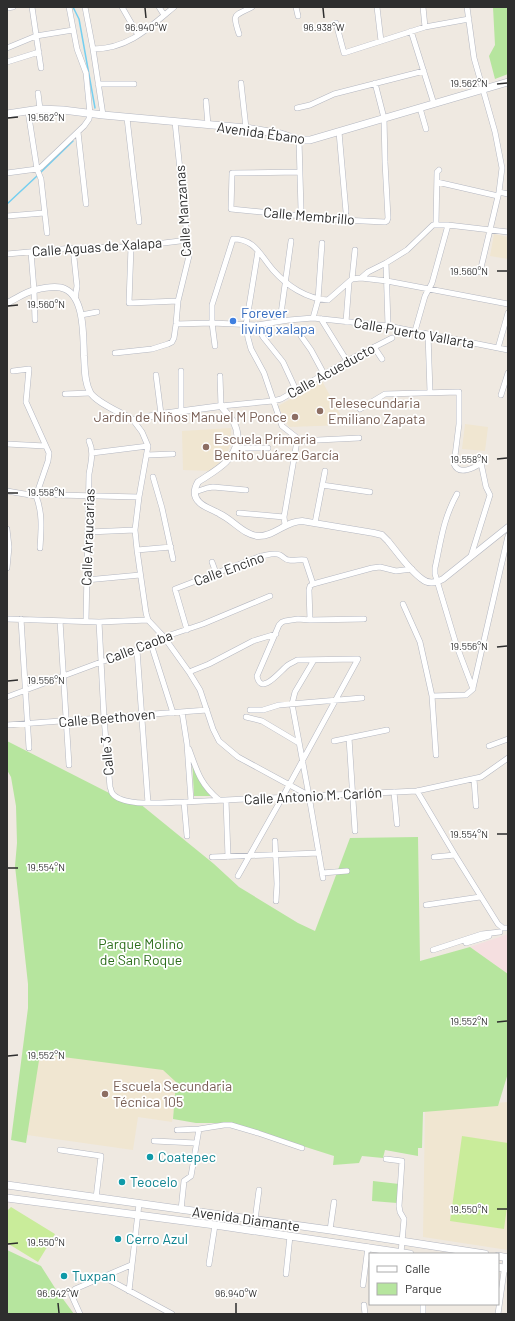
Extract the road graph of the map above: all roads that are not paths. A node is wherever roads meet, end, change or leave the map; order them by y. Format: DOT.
graph roads {
  1 [pos="13,7"];
  2 [pos="32,7"];
  3 [pos="68,7"];
  4 [pos="85,7"];
  5 [pos="122,7"];
  6 [pos="159,7"];
  7 [pos="174,7"];
  8 [pos="252,7"];
  9 [pos="296,7"];
  10 [pos="377,7"];
  11 [pos="423,7"];
  12 [pos="467,7"];
  13 [pos="7,8"];
  14 [pos="164,16"];
  15 [pos="298,16"];
  16 [pos="469,19"];
  17 [pos="336,22"];
  18 [pos="425,27"];
  19 [pos="73,30"];
  20 [pos="411,31"];
  21 [pos="239,34"];
  22 [pos="138,35"];
  23 [pos="36,36"];
  24 [pos="381,41"];
  25 [pos="7,48"];
  26 [pos="93,49"];
  27 [pos="39,52"];
  28 [pos="7,62"];
  29 [pos="41,68"];
  30 [pos="424,71"];
  31 [pos="508,82"];
  32 [pos="242,83"];
  33 [pos="375,83"];
  34 [pos="98,84"];
  35 [pos="134,84"];
  36 [pos="483,90"];
  37 [pos="38,93"];
  38 [pos="206,101"];
  39 [pos="434,104"];
  40 [pos="297,108"];
  41 [pos="420,108"];
  42 [pos="40,109"];
  43 [pos="28,110"];
  44 [pos="7,114"];
  45 [pos="90,114"];
  46 [pos="103,115"];
  47 [pos="128,118"];
  48 [pos="384,118"];
  49 [pos="174,122"];
  50 [pos="208,125"];
  51 [pos="246,128"];
  52 [pos="426,129"];
  53 [pos="78,132"];
  54 [pos="339,132"];
  55 [pos="299,140"];
  56 [pos="438,170"];
  57 [pos="39,172"];
  58 [pos="300,172"];
  59 [pos="7,173"];
  60 [pos="437,182"];
  61 [pos="499,194"];
  62 [pos="508,194"];
  63 [pos="86,204"];
  64 [pos="301,210"];
  65 [pos="346,212"];
  66 [pos="44,214"];
  67 [pos="7,216"];
  68 [pos="138,222"];
  69 [pos="436,224"];
  70 [pos="448,225"];
  71 [pos="490,229"];
  72 [pos="508,232"];
  73 [pos="47,233"];
  74 [pos="188,240"];
  75 [pos="291,241"];
  76 [pos="322,243"];
  77 [pos="131,247"];
  78 [pos="73,248"];
  79 [pos="355,250"];
  80 [pos="258,251"];
  81 [pos="31,252"];
  82 [pos="7,254"];
  83 [pos="386,263"];
  84 [pos="480,272"];
  85 [pos="361,278"];
  86 [pos="350,281"];
  87 [pos="286,282"];
  88 [pos="387,282"];
  89 [pos="429,289"];
  90 [pos="34,290"];
  91 [pos="75,299"];
  92 [pos="318,300"];
  93 [pos="178,301"];
  94 [pos="7,303"];
  95 [pos="508,304"];
  96 [pos="97,312"];
  97 [pos="508,313"];
  98 [pos="81,315"];
  99 [pos="313,318"];
  100 [pos="321,319"];
  101 [pos="35,320"];
  102 [pos="280,321"];
  103 [pos="346,322"];
  104 [pos="212,323"];
  105 [pos="176,324"];
  106 [pos="246,325"];
  107 [pos="257,325"];
  108 [pos="388,326"];
  109 [pos="415,331"];
  110 [pos="428,334"];
  111 [pos="301,336"];
  112 [pos="392,338"];
  113 [pos="215,346"];
  114 [pos="374,347"];
  115 [pos="498,348"];
  116 [pos="508,350"];
  117 [pos="115,353"];
  118 [pos="382,359"];
  119 [pos="347,361"];
  120 [pos="13,371"];
  121 [pos="181,371"];
  122 [pos="508,373"];
  123 [pos="324,374"];
  124 [pos="156,376"];
  125 [pos="220,376"];
  126 [pos="296,390"];
  127 [pos="430,392"];
  128 [pos="90,393"];
  129 [pos="65,394"];
  130 [pos="501,395"];
  131 [pos="273,401"];
  132 [pos="221,406"];
  133 [pos="360,409"];
  134 [pos="181,411"];
  135 [pos="161,414"];
  136 [pos="133,420"];
  137 [pos="359,438"];
  138 [pos="88,441"];
  139 [pos="297,442"];
  140 [pos="7,444"];
  141 [pos="45,446"];
  142 [pos="148,446"];
  143 [pos="236,448"];
  144 [pos="268,448"];
  145 [pos="92,453"];
  146 [pos="174,454"];
  147 [pos="147,455"];
  148 [pos="325,471"];
  149 [pos="153,477"];
  150 [pos="322,485"];
  151 [pos="246,490"];
  152 [pos="7,491"];
  153 [pos="194,492"];
  154 [pos="370,492"];
  155 [pos="457,494"];
  156 [pos="58,495"];
  157 [pos="36,496"];
  158 [pos="89,496"];
  159 [pos="139,497"];
  160 [pos="239,513"];
  161 [pos="284,517"];
  162 [pos="315,523"];
  163 [pos="285,525"];
  164 [pos="508,527"];
  165 [pos="7,529"];
  166 [pos="135,530"];
  167 [pos="88,532"];
  168 [pos="508,536"];
  169 [pos="171,547"];
  170 [pos="40,548"];
  171 [pos="137,550"];
  172 [pos="471,556"];
  173 [pos="173,559"];
  174 [pos="212,562"];
  175 [pos="7,568"];
  176 [pos="412,569"];
  177 [pos="216,573"];
  178 [pos="140,574"];
  179 [pos="86,580"];
  180 [pos="438,582"];
  181 [pos="311,585"];
  182 [pos="270,596"];
  183 [pos="403,604"];
  184 [pos="7,619"];
  185 [pos="21,619"];
  186 [pos="364,619"];
  187 [pos="148,620"];
  188 [pos="310,620"];
  189 [pos="60,621"];
  190 [pos="86,622"];
  191 [pos="99,622"];
  192 [pos="187,630"];
  193 [pos="276,634"];
  194 [pos="164,637"];
  195 [pos="151,644"];
  196 [pos="137,650"];
  197 [pos="314,660"];
  198 [pos="101,662"];
  199 [pos="189,672"];
  200 [pos="64,676"];
  201 [pos="473,689"];
  202 [pos="25,690"];
  203 [pos="432,696"];
  204 [pos="7,697"];
  205 [pos="362,698"];
  206 [pos="335,702"];
  207 [pos="292,704"];
  208 [pos="207,710"];
  209 [pos="250,710"];
  210 [pos="173,712"];
  211 [pos="182,712"];
  212 [pos="142,715"];
  213 [pos="246,717"];
  214 [pos="104,718"];
  215 [pos="66,721"];
  216 [pos="27,724"];
  217 [pos="7,725"];
  218 [pos="387,730"];
  219 [pos="349,738"];
  220 [pos="508,739"];
  221 [pos="334,741"];
  222 [pos="299,743"];
  223 [pos="186,744"];
  224 [pos="489,746"];
  225 [pos="29,748"];
  226 [pos="436,755"];
  227 [pos="508,758"];
  228 [pos="302,761"];
  229 [pos="69,765"];
  230 [pos="474,779"];
  231 [pos="289,785"];
  232 [pos="417,791"];
  233 [pos="394,792"];
  234 [pos="112,793"];
  235 [pos="354,794"];
  236 [pos="309,796"];
  237 [pos="282,798"];
  238 [pos="219,800"];
  239 [pos="226,800"];
  240 [pos="184,802"];
  241 [pos="191,802"];
  242 [pos="148,803"];
  243 [pos="476,806"];
  244 [pos="397,824"];
  245 [pos="355,832"];
  246 [pos="187,836"];
  247 [pos="275,841"];
  248 [pos="319,853"];
  249 [pos="276,855"];
  250 [pos="455,855"];
  251 [pos="228,856"];
  252 [pos="249,856"];
  253 [pos="212,857"];
  254 [pos="434,857"];
  255 [pos="347,871"];
  256 [pos="238,876"];
  257 [pos="480,897"];
  258 [pos="276,901"];
  259 [pos="426,905"];
  260 [pos="504,929"];
  261 [pos="466,944"];
  262 [pos="433,950"];
  263 [pos="199,1129"];
  264 [pos="177,1130"];
  265 [pos="154,1141"];
  266 [pos="196,1143"];
  267 [pos="302,1148"];
  268 [pos="60,1150"];
  269 [pos="386,1159"];
  270 [pos="7,1186"];
  271 [pos="259,1190"];
  272 [pos="68,1194"];
  273 [pos="7,1198"];
  274 [pos="96,1198"];
  275 [pos="334,1202"];
  276 [pos="140,1204"];
  277 [pos="67,1206"];
  278 [pos="180,1210"];
  279 [pos="138,1216"];
  280 [pos="255,1220"];
  281 [pos="268,1221"];
  282 [pos="215,1225"];
  283 [pos="330,1230"];
  284 [pos="267,1233"];
  285 [pos="290,1236"];
  286 [pos="402,1241"];
  287 [pos="368,1247"];
  288 [pos="401,1253"];
  289 [pos="479,1253"];
  290 [pos="507,1257"];
  291 [pos="209,1264"];
  292 [pos="131,1265"];
  293 [pos="504,1268"];
  294 [pos="286,1274"];
  295 [pos="104,1277"];
  296 [pos="362,1285"];
  297 [pos="129,1291"];
  298 [pos="364,1305"];
  299 [pos="80,1314"];
  300 [pos="172,1314"];
  301 [pos="365,1314"];
  302 [pos="498,1314"];
  1 -- 13 [label="street"];
  2 -- 23 [label="street"];
  3 -- 19 [label="street"];
  4 -- 26 [label="street"];
  5 -- 22 [label="street"];
  6 -- 14 [label="street"];
  7 -- 14 [label="street"];
  8 -- 21 [label="street"];
  9 -- 15 [label="street"];
  10 -- 24 [label="street"];
  11 -- 18 [label="street"];
  12 -- 16 [label="street"];
  14 -- 22 [label="street"];
  16 -- 18 [label="street"];
  16 -- 36 [label="street"];
  17 -- 24 [label="street"];
  18 -- 20 [label="street"];
  19 -- 23 [label="street"];
  19 -- 45 [label="street"];
  20 -- 24 [label="street"];
  20 -- 30 [label="street"];
  22 -- 26 [label="street"];
  23 -- 25 [label="street"];
  23 -- 27 [label="street"];
  26 -- 34 [label="street"];
  27 -- 28 [label="street"];
  27 -- 29 [label="street"];
  30 -- 33 [label="street"];
  30 -- 39 [label="street"];
  31 -- 36 [label="main road, Avenida Ébano"];
  32 -- 51 [label="street"];
  33 -- 40 [label="street"];
  33 -- 48 [label="street"];
  34 -- 35 [label="street"];
  34 -- 46 [label="street"];
  36 -- 39 [label="main road, Avenida Ébano"];
  36 -- 61 [label="street"];
  37 -- 42 [label="street"];
  38 -- 50 [label="street"];
  39 -- 41 [label="main road, Avenida Ébano"];
  41 -- 48 [label="main road, Avenida Ébano"];
  41 -- 52 [label="street"];
  42 -- 43 [label="main road, Avenida Ébano"];
  42 -- 45 [label="main road, Avenida Ébano"];
  43 -- 44 [label="main road, Avenida Ébano"];
  43 -- 57 [label="street"];
  45 -- 46 [label="main road, Avenida Ébano"];
  45 -- 53 [label="street"];
  46 -- 47 [label="main road, Avenida Ébano"];
  47 -- 49 [label="main road, Avenida Ébano"];
  47 -- 68 [label="street"];
  48 -- 54 [label="main road, Avenida Ébano"];
  48 -- 58 [label="street, Calle Membrillo"];
  49 -- 50 [label="main road, Avenida Ébano"];
  49 -- 74 [label="street, Calle Manzanas"];
  50 -- 51 [label="main road, Avenida Ébano"];
  51 -- 55 [label="main road, Avenida Ébano"];
  53 -- 57 [label="street"];
  53 -- 63 [label="street"];
  54 -- 55 [label="main road, Avenida Ébano"];
  54 -- 65 [label="street"];
  55 -- 58 [label="street"];
  56 -- 60 [label="street"];
  57 -- 59 [label="street"];
  57 -- 66 [label="street"];
  58 -- 64 [label="street"];
  60 -- 61 [label="street"];
  60 -- 69 [label="street"];
  61 -- 62 [label="street"];
  61 -- 71 [label="street"];
  66 -- 67 [label="street"];
  66 -- 73 [label="street"];
  69 -- 70 [label="street"];
  69 -- 83 [label="street"];
  70 -- 71 [label="street"];
  70 -- 89 [label="street"];
  71 -- 72 [label="street"];
  71 -- 84 [label="street"];
  74 -- 77 [label="street, Calle Aguas de Xalapa"];
  74 -- 93 [label="street, Calle Manzanas"];
  75 -- 87 [label="street"];
  76 -- 92 [label="street"];
  77 -- 78 [label="street, Calle Aguas de Xalapa"];
  77 -- 93 [label="street"];
  78 -- 81 [label="street, Calle Aguas de Xalapa"];
  78 -- 91 [label="street"];
  79 -- 86 [label="street"];
  80 -- 87 [label="street"];
  80 -- 104 [label="street"];
  80 -- 106 [label="street"];
  81 -- 82 [label="street, Calle Aguas de Xalapa"];
  81 -- 90 [label="street"];
  83 -- 85 [label="street"];
  83 -- 88 [label="street"];
  85 -- 86 [label="street"];
  85 -- 88 [label="street"];
  86 -- 92 [label="street"];
  86 -- 103 [label="street"];
  87 -- 92 [label="street"];
  87 -- 102 [label="street"];
  88 -- 89 [label="street"];
  88 -- 108 [label="street"];
  89 -- 95 [label="street"];
  89 -- 109 [label="street"];
  90 -- 91 [label="street"];
  90 -- 94 [label="street"];
  90 -- 101 [label="street"];
  91 -- 98 [label="street"];
  92 -- 99 [label="street"];
  93 -- 105 [label="street, Calle Manzanas"];
  96 -- 98 [label="street"];
  97 -- 115 [label="street"];
  98 -- 128 [label="street"];
  99 -- 100 [label="street, Calle Puerto Vallarta"];
  99 -- 102 [label="street, Calle Puerto Vallarta"];
  100 -- 103 [label="street, Calle Puerto Vallarta"];
  100 -- 119 [label="street"];
  102 -- 107 [label="street, Calle Puerto Vallarta"];
  103 -- 108 [label="street, Calle Puerto Vallarta"];
  104 -- 105 [label="street, Calle Puerto Vallarta"];
  104 -- 106 [label="street, Calle Puerto Vallarta"];
  104 -- 113 [label="street"];
  105 -- 117 [label="street, Calle Manzanas"];
  106 -- 107 [label="street, Calle Puerto Vallarta"];
  106 -- 131 [label="street"];
  107 -- 126 [label="street"];
  108 -- 109 [label="street, Calle Puerto Vallarta"];
  109 -- 110 [label="street, Calle Puerto Vallarta"];
  110 -- 115 [label="street, Calle Puerto Vallarta"];
  110 -- 127 [label="street"];
  111 -- 123 [label="street"];
  112 -- 114 [label="street, Calle Acueducto"];
  114 -- 118 [label="street"];
  114 -- 119 [label="street, Calle Acueducto"];
  115 -- 116 [label="street, Calle Puerto Vallarta"];
  119 -- 123 [label="street, Calle Acueducto"];
  120 -- 141 [label="street"];
  121 -- 134 [label="street"];
  122 -- 130 [label="street"];
  123 -- 126 [label="street, Calle Acueducto"];
  124 -- 135 [label="street"];
  125 -- 132 [label="street"];
  126 -- 131 [label="street, Calle Acueducto"];
  127 -- 133 [label="street"];
  127 -- 172 [label="street"];
  128 -- 129 [label="street"];
  128 -- 136 [label="street"];
  131 -- 132 [label="street, Calle Acueducto"];
  131 -- 139 [label="street"];
  132 -- 134 [label="street, Calle Acueducto"];
  132 -- 143 [label="street"];
  134 -- 135 [label="street, Calle Acueducto"];
  135 -- 136 [label="street, Calle Acueducto"];
  136 -- 142 [label="street"];
  137 -- 139 [label="street"];
  138 -- 145 [label="street"];
  139 -- 161 [label="street"];
  140 -- 141 [label="street"];
  141 -- 157 [label="street"];
  142 -- 145 [label="street"];
  142 -- 147 [label="street"];
  143 -- 144 [label="street"];
  143 -- 153 [label="street"];
  145 -- 158 [label="street, Calle Araucarias"];
  146 -- 147 [label="street"];
  147 -- 159 [label="street"];
  148 -- 150 [label="street"];
  149 -- 169 [label="street"];
  150 -- 154 [label="street"];
  150 -- 162 [label="street"];
  151 -- 153 [label="street"];
  152 -- 157 [label="street"];
  153 -- 163 [label="street"];
  155 -- 180 [label="street"];
  156 -- 158 [label="street"];
  157 -- 170 [label="street"];
  158 -- 159 [label="street"];
  158 -- 167 [label="street, Calle Araucarias"];
  159 -- 166 [label="street"];
  160 -- 161 [label="street"];
  161 -- 163 [label="street"];
  162 -- 163 [label="street"];
  162 -- 176 [label="street"];
  164 -- 172 [label="street"];
  165 -- 175 [label="street"];
  166 -- 167 [label="street"];
  166 -- 171 [label="street"];
  167 -- 179 [label="street, Calle Araucarias"];
  168 -- 201 [label="street"];
  169 -- 171 [label="street"];
  169 -- 173 [label="street"];
  171 -- 178 [label="street"];
  172 -- 180 [label="street"];
  174 -- 177 [label="street"];
  176 -- 180 [label="street"];
  176 -- 181 [label="street"];
  177 -- 181 [label="street, Calle Encino"];
  177 -- 192 [label="street, Calle Encino"];
  178 -- 179 [label="street"];
  178 -- 187 [label="street"];
  179 -- 190 [label="street, Calle Araucarias"];
  180 -- 201 [label="street"];
  181 -- 188 [label="street"];
  182 -- 192 [label="street, Calle Caoba"];
  183 -- 203 [label="street"];
  184 -- 185 [label="street"];
  185 -- 189 [label="street"];
  185 -- 202 [label="street"];
  186 -- 188 [label="street"];
  187 -- 191 [label="street"];
  187 -- 194 [label="street"];
  188 -- 193 [label="street"];
  189 -- 190 [label="street"];
  189 -- 200 [label="street"];
  190 -- 191 [label="street"];
  191 -- 198 [label="street, Calle 3"];
  192 -- 194 [label="street, Calle Caoba"];
  193 -- 197 [label="street"];
  193 -- 199 [label="street"];
  194 -- 195 [label="street, Calle Caoba"];
  194 -- 199 [label="street"];
  195 -- 196 [label="street, Calle Caoba"];
  195 -- 210 [label="street"];
  196 -- 198 [label="street, Calle Caoba"];
  196 -- 212 [label="street"];
  197 -- 206 [label="street"];
  197 -- 207 [label="street"];
  198 -- 200 [label="street, Calle Caoba"];
  198 -- 214 [label="street, Calle 3"];
  199 -- 208 [label="street"];
  200 -- 202 [label="street, Calle Caoba"];
  200 -- 215 [label="street"];
  201 -- 203 [label="street"];
  202 -- 204 [label="street, Calle Caoba"];
  202 -- 216 [label="street"];
  203 -- 226 [label="street"];
  205 -- 206 [label="street"];
  206 -- 207 [label="street"];
  206 -- 228 [label="street"];
  207 -- 209 [label="street"];
  207 -- 222 [label="street"];
  208 -- 211 [label="street, Calle Beethoven"];
  208 -- 231 [label="street"];
  210 -- 211 [label="street, Calle Beethoven"];
  210 -- 212 [label="street, Calle Beethoven"];
  211 -- 223 [label="street"];
  212 -- 214 [label="street, Calle Beethoven"];
  212 -- 242 [label="street"];
  213 -- 222 [label="street"];
  214 -- 215 [label="street, Calle Beethoven"];
  214 -- 234 [label="street, Calle 3"];
  215 -- 216 [label="street, Calle Beethoven"];
  215 -- 229 [label="street"];
  216 -- 217 [label="street, Calle Beethoven"];
  216 -- 225 [label="street"];
  218 -- 219 [label="street"];
  219 -- 221 [label="street"];
  219 -- 235 [label="street"];
  220 -- 224 [label="street"];
  222 -- 228 [label="street"];
  223 -- 238 [label="street"];
  223 -- 241 [label="street"];
  227 -- 230 [label="street, Calle Antonio M. Carlón"];
  228 -- 231 [label="street"];
  228 -- 236 [label="street"];
  230 -- 232 [label="street, Calle Antonio M. Carlón"];
  230 -- 243 [label="street"];
  231 -- 236 [label="street"];
  231 -- 237 [label="street"];
  232 -- 233 [label="street, Calle Antonio M. Carlón"];
  232 -- 250 [label="street"];
  233 -- 235 [label="street, Calle Antonio M. Carlón"];
  233 -- 244 [label="street"];
  234 -- 242 [label="street, Calle Antonio M. Carlón"];
  235 -- 236 [label="street, Calle Antonio M. Carlón"];
  235 -- 245 [label="street"];
  236 -- 237 [label="street, Calle Antonio M. Carlón"];
  236 -- 248 [label="street"];
  237 -- 239 [label="street, Calle Antonio M. Carlón"];
  237 -- 252 [label="street"];
  238 -- 239 [label="street, Calle Antonio M. Carlón"];
  238 -- 241 [label="street, Calle Antonio M. Carlón"];
  239 -- 251 [label="street"];
  240 -- 241 [label="street, Calle Antonio M. Carlón"];
  240 -- 242 [label="street, Calle Antonio M. Carlón"];
  240 -- 246 [label="street"];
  247 -- 249 [label="street"];
  248 -- 249 [label="street"];
  248 -- 255 [label="street"];
  249 -- 252 [label="street"];
  249 -- 258 [label="street"];
  250 -- 254 [label="street"];
  250 -- 257 [label="street"];
  251 -- 252 [label="street"];
  251 -- 253 [label="street"];
  252 -- 256 [label="street"];
  257 -- 259 [label="street"];
  257 -- 260 [label="street"];
  260 -- 261 [label="street"];
  260 -- 262 [label="street"];
  263 -- 264 [label="street"];
  263 -- 266 [label="street"];
  263 -- 267 [label="street"];
  265 -- 266 [label="street"];
  266 -- 278 [label="street"];
  268 -- 274 [label="street"];
  269 -- 286 [label="street"];
  270 -- 272 [label="main road, Avenida Diamante"];
  271 -- 280 [label="street"];
  272 -- 274 [label="main road, Avenida Diamante"];
  272 -- 277 [label="main road"];
  273 -- 277 [label="main road, Avenida Diamante"];
  274 -- 276 [label="main road, Avenida Diamante"];
  275 -- 283 [label="street"];
  276 -- 278 [label="main road, Avenida Diamante"];
  276 -- 279 [label="street"];
  277 -- 279 [label="main road, Avenida Diamante"];
  278 -- 280 [label="main road, Avenida Diamante"];
  279 -- 282 [label="main road, Avenida Diamante"];
  279 -- 292 [label="street"];
  280 -- 281 [label="main road, Avenida Diamante"];
  281 -- 283 [label="main road, Avenida Diamante"];
  281 -- 284 [label="main road"];
  282 -- 284 [label="main road, Avenida Diamante"];
  282 -- 291 [label="street"];
  283 -- 286 [label="main road, Avenida Diamante"];
  284 -- 285 [label="main road, Avenida Diamante"];
  285 -- 287 [label="main road, Avenida Diamante"];
  285 -- 294 [label="street"];
  286 -- 288 [label="street"];
  286 -- 289 [label="main road, Avenida Diamante"];
  287 -- 288 [label="main road, Avenida Diamante"];
  287 -- 296 [label="street"];
  290 -- 293 [label="street"];
  292 -- 295 [label="street"];
  292 -- 297 [label="street"];
  293 -- 302 [label="street"];
  295 -- 297 [label="street"];
  295 -- 299 [label="street"];
  297 -- 300 [label="street"];
  298 -- 301 [label="street"];
}
